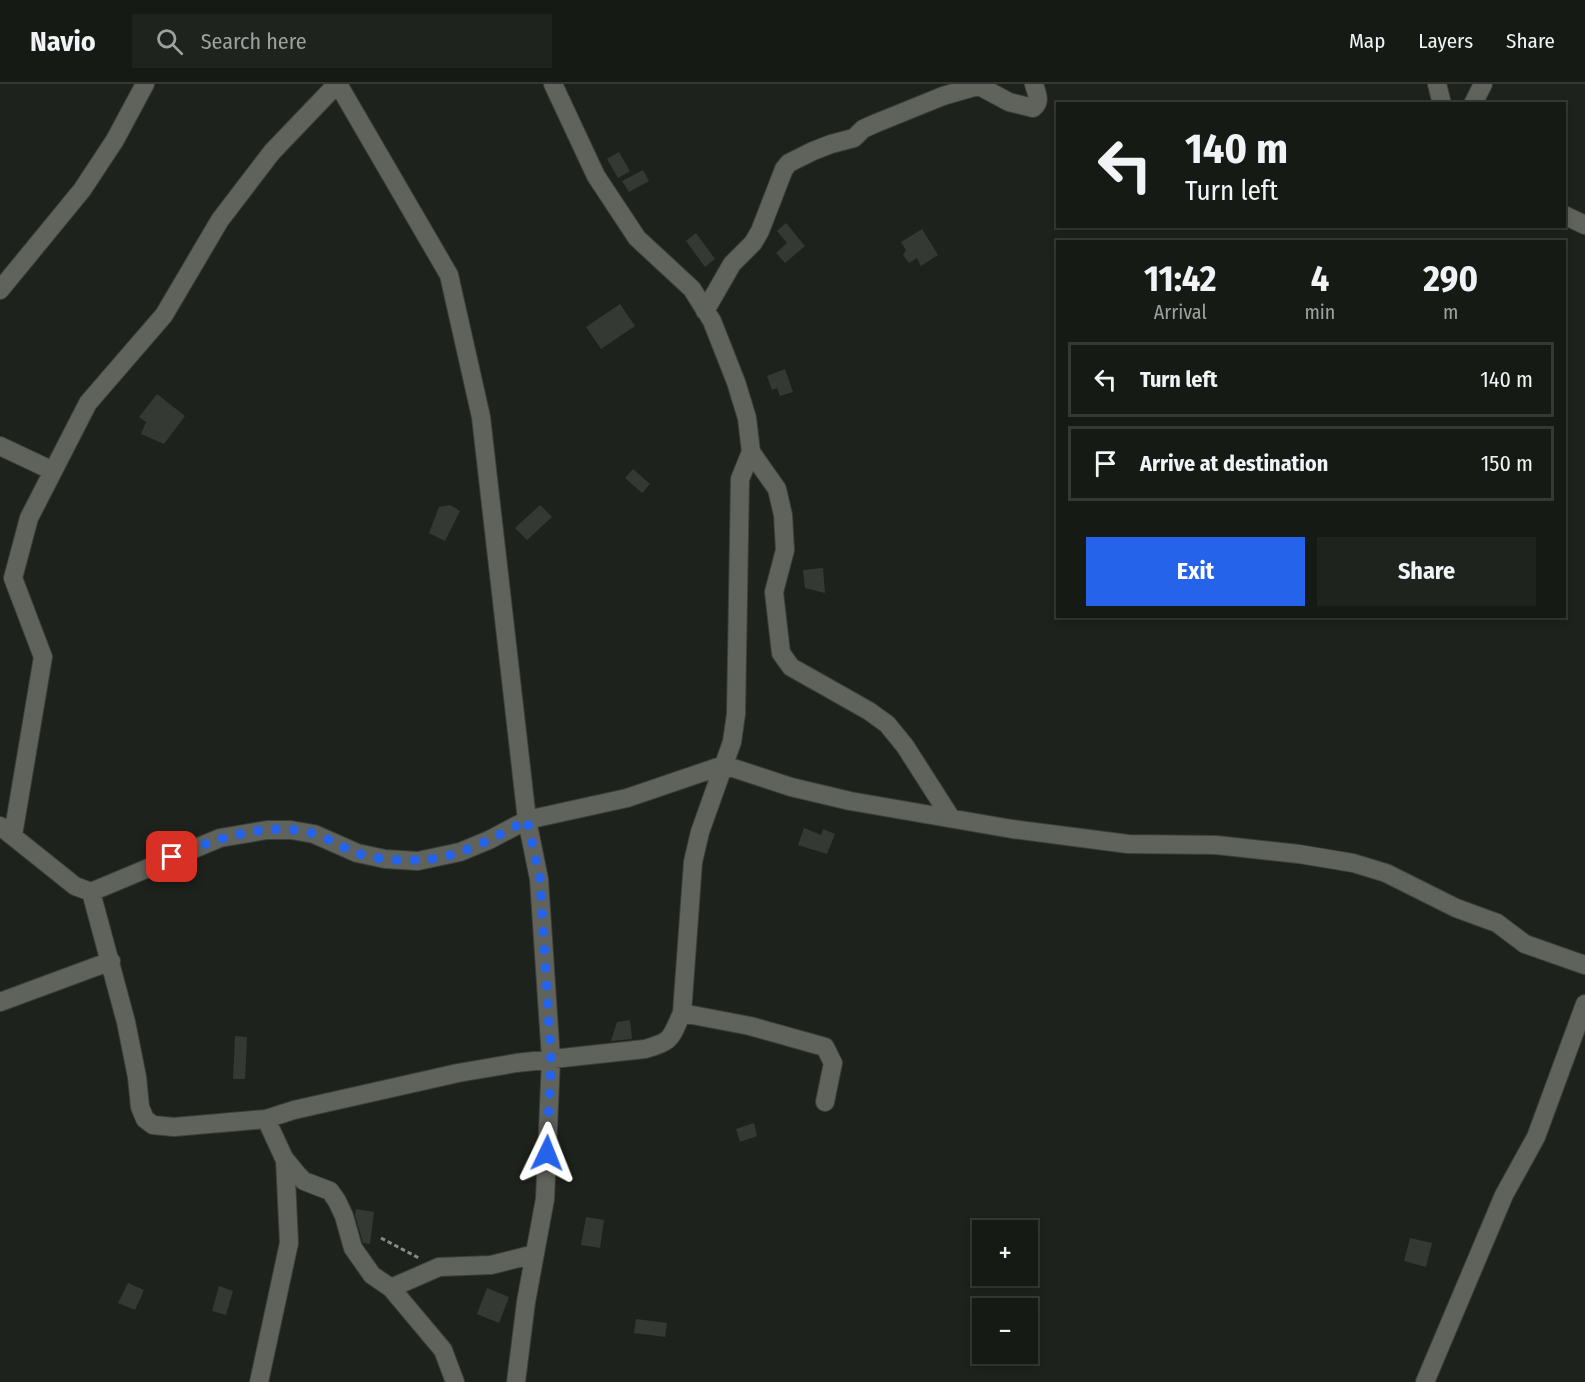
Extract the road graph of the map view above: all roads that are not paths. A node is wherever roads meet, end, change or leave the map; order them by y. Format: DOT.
graph roads {
  1 [pos="146,84"];
  2 [pos="337,84"];
  3 [pos="552,84"];
  4 [pos="1034,84"];
  5 [pos="1437,84"];
  6 [pos="1484,84"];
  7 [pos="1442,102"];
  8 [pos="1474,102"];
  9 [pos="1566,216"];
  10 [pos="1585,225"];
  11 [pos="0,290"];
  12 [pos="705,311"];
  13 [pos="0,446"];
  14 [pos="751,452"];
  15 [pos="53,471"];
  16 [pos="724,765"];
  17 [pos="951,818"];
  18 [pos="527,820"];
  19 [pos="7,831"];
  20 [pos="91,892"];
  21 [pos="111,961"];
  22 [pos="1585,965"];
  23 [pos="0,1002"];
  24 [pos="1585,1004"];
  25 [pos="682,1013"];
  26 [pos="551,1059"];
  27 [pos="825,1102"];
  28 [pos="267,1119"];
  29 [pos="285,1158"];
  30 [pos="535,1254"];
  31 [pos="391,1288"];
  32 [pos="259,1382"];
  33 [pos="455,1382"];
  34 [pos="516,1382"];
  35 [pos="1425,1382"];
  1 -- 11 [label="street"];
  2 -- 15 [label="street"];
  2 -- 18 [label="street"];
  3 -- 12 [label="street"];
  4 -- 12 [label="street"];
  5 -- 7 [label="street"];
  6 -- 8 [label="street"];
  9 -- 10 [label="street"];
  12 -- 14 [label="street"];
  13 -- 15 [label="street"];
  14 -- 16 [label="street"];
  14 -- 17 [label="street"];
  15 -- 19 [label="street"];
  16 -- 17 [label="street"];
  16 -- 18 [label="street"];
  16 -- 25 [label="street"];
  17 -- 22 [label="street"];
  18 -- 20 [label="street"];
  18 -- 26 [label="street"];
  19 -- 20 [label="street"];
  20 -- 21 [label="street"];
  21 -- 23 [label="street"];
  21 -- 28 [label="street"];
  24 -- 35 [label="street"];
  25 -- 26 [label="street"];
  25 -- 27 [label="street"];
  26 -- 28 [label="street"];
  26 -- 30 [label="street"];
  28 -- 29 [label="street"];
  29 -- 31 [label="street"];
  29 -- 32 [label="street"];
  30 -- 31 [label="street"];
  30 -- 34 [label="street"];
  31 -- 33 [label="street"];
}
